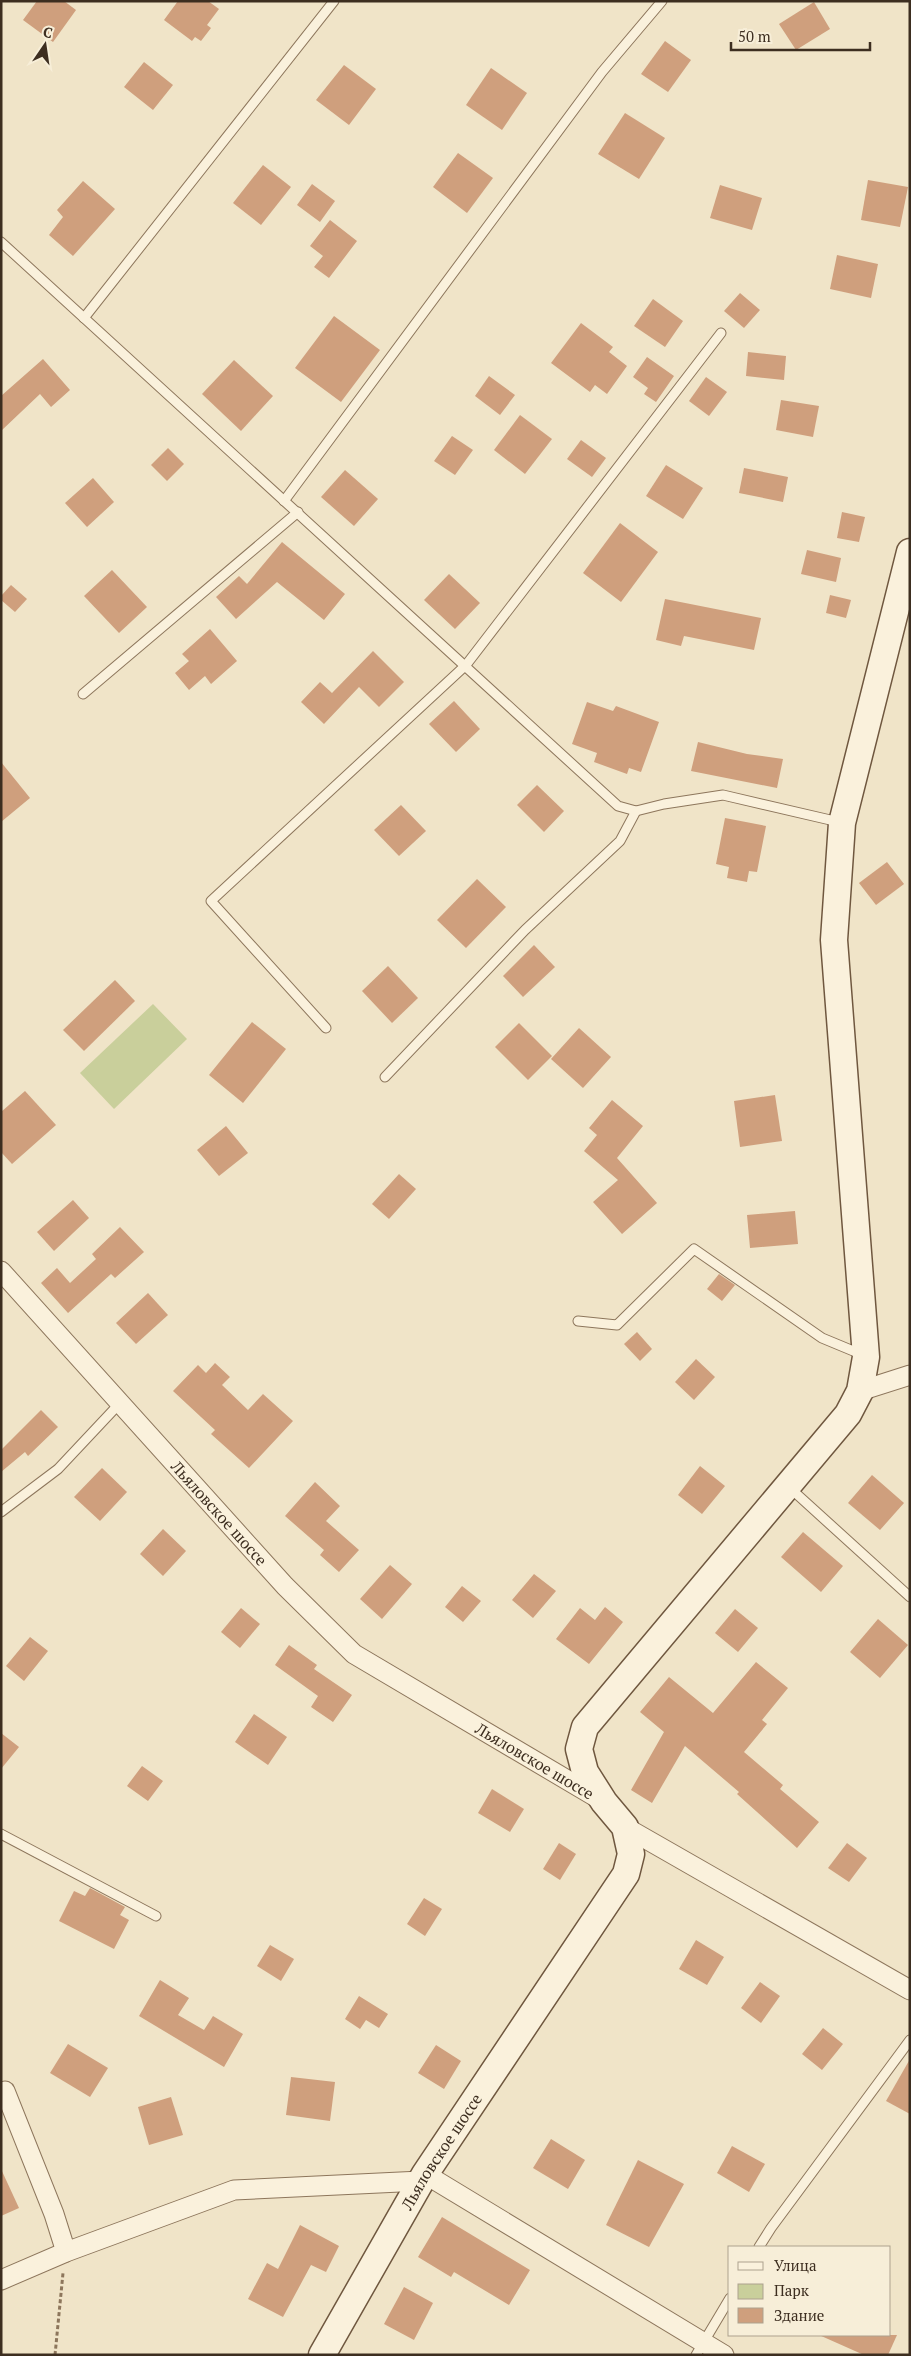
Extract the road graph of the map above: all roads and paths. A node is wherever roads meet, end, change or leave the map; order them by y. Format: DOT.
graph roads {
  1 [pos="334,1"];
  2 [pos="662,1"];
  3 [pos="1,242"];
  4 [pos="84,318"];
  5 [pos="721,333"];
  6 [pos="284,501"];
  7 [pos="298,512"];
  8 [pos="910,552"];
  9 [pos="466,665"];
  10 [pos="83,694"];
  11 [pos="636,811"];
  12 [pos="842,823"];
  13 [pos="326,1028"];
  14 [pos="384,1077"];
  15 [pos="1,1271"];
  16 [pos="578,1321"];
  17 [pos="866,1356"];
  18 [pos="910,1375"];
  19 [pos="860,1391"];
  20 [pos="120,1403"];
  21 [pos="788,1487"];
  22 [pos="1,1512"];
  23 [pos="910,1597"];
  24 [pos="604,1802"];
  25 [pos="625,1827"];
  26 [pos="1,1834"];
  27 [pos="156,1916"];
  28 [pos="910,1990"];
  29 [pos="910,2040"];
  30 [pos="5,2090"];
  31 [pos="423,2178"];
  32 [pos="761,2246"];
  33 [pos="66,2252"];
  34 [pos="1,2280"];
  35 [pos="728,2301"];
  36 [pos="700,2349"];
  37 [pos="55,2355"];
  38 [pos="322,2355"];
  39 [pos="724,2355"];
  1 -- 4 [label="lane"];
  2 -- 6 [label="lane"];
  3 -- 4 [label="lane"];
  4 -- 6 [label="lane"];
  5 -- 9 [label="lane"];
  6 -- 7 [label="lane"];
  7 -- 9 [label="lane"];
  7 -- 10 [label="lane"];
  8 -- 12 [label="street"];
  9 -- 11 [label="lane"];
  9 -- 13 [label="lane"];
  11 -- 12 [label="lane"];
  11 -- 14 [label="lane"];
  12 -- 17 [label="street"];
  15 -- 20 [label="street, Льяловское шоссе"];
  16 -- 17 [label="lane"];
  17 -- 19 [label="street"];
  18 -- 19 [label="street"];
  19 -- 21 [label="street"];
  20 -- 22 [label="lane"];
  20 -- 24 [label="street, Льяловское шоссе"];
  21 -- 23 [label="lane"];
  21 -- 24 [label="street"];
  24 -- 25 [label="street, Льяловское шоссе"];
  25 -- 28 [label="street"];
  25 -- 31 [label="street, Льяловское шоссе"];
  26 -- 27 [label="lane"];
  29 -- 32 [label="lane"];
  30 -- 33 [label="street"];
  31 -- 33 [label="street"];
  31 -- 36 [label="street"];
  31 -- 38 [label="street, Льяловское шоссе"];
  33 -- 34 [label="street"];
  33 -- 37 [label="path"];
  35 -- 36 [label="lane"];
  36 -- 39 [label="street"];
}
